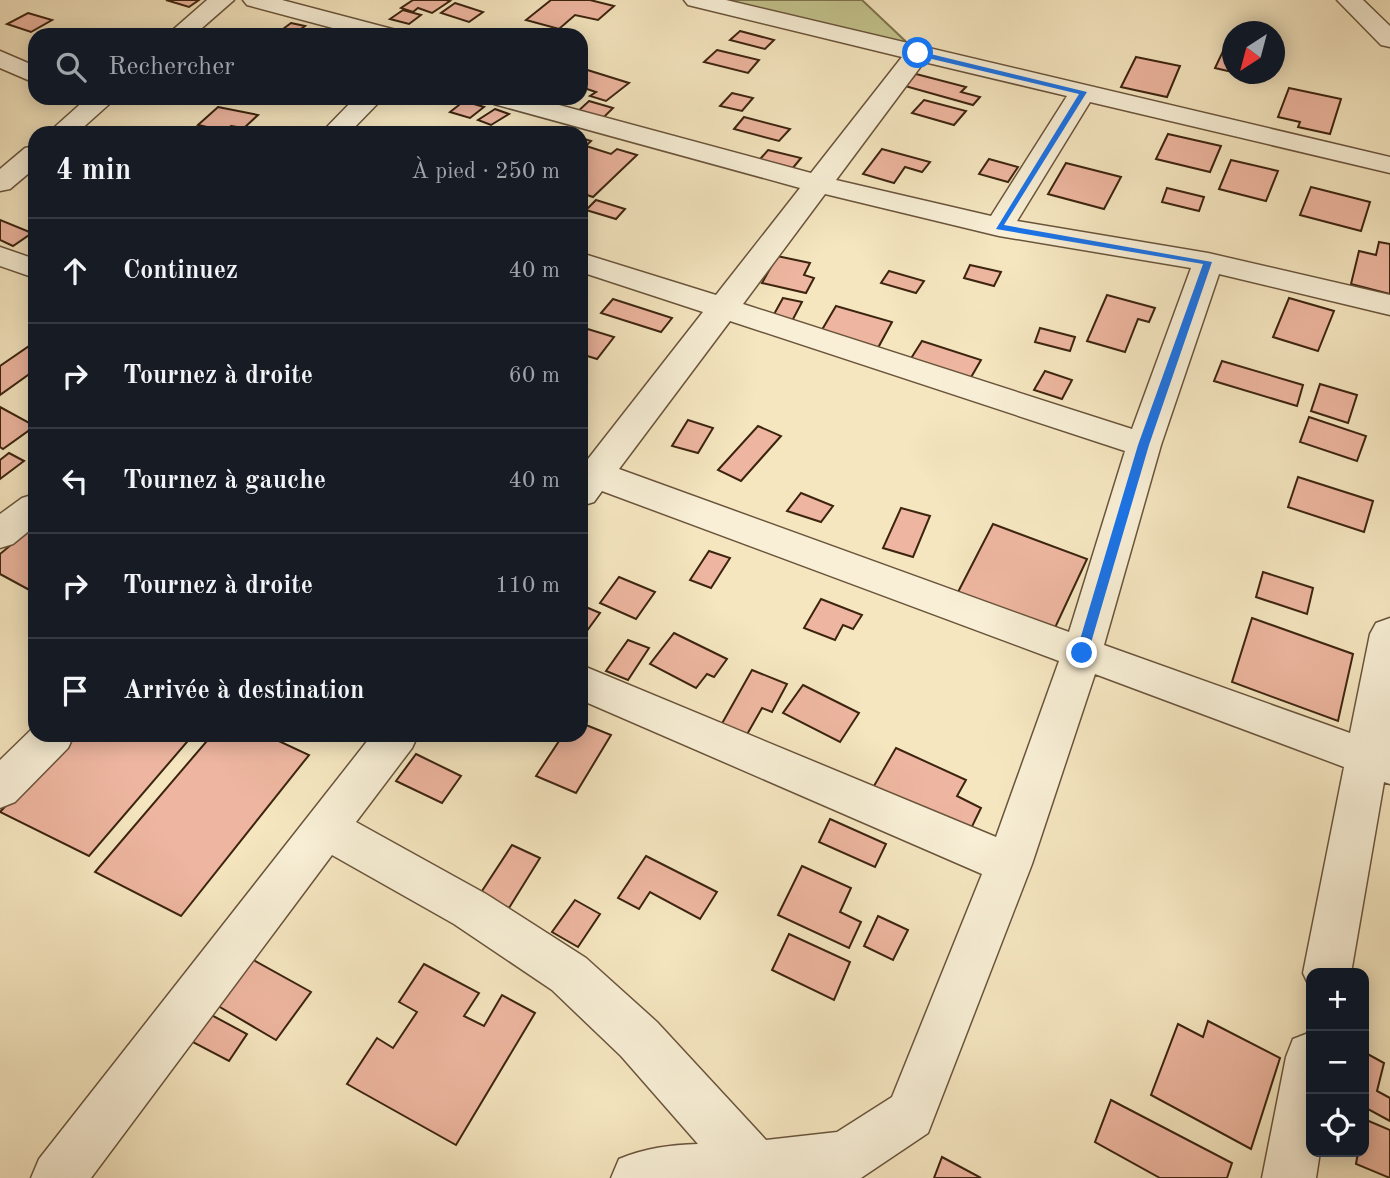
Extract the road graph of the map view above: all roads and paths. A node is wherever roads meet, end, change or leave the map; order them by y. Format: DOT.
graph roads {
  1 [pos="222,0"];
  2 [pos="255,0"];
  3 [pos="696,0"];
  4 [pos="1349,0"];
  5 [pos="188,28"];
  6 [pos="361,28"];
  7 [pos="1390,40"];
  8 [pos="918,53"];
  9 [pos="0,59"];
  10 [pos="28,72"];
  11 [pos="1083,92"];
  12 [pos="90,105"];
  13 [pos="363,105"];
  14 [pos="529,105"];
  15 [pos="68,126"];
  16 [pos="341,126"];
  17 [pos="28,160"];
  18 [pos="1390,166"];
  19 [pos="0,183"];
  20 [pos="818,184"];
  21 [pos="999,227"];
  22 [pos="0,257"];
  23 [pos="1208,262"];
  24 [pos="588,264"];
  25 [pos="28,267"];
  26 [pos="1390,306"];
  27 [pos="724,307"];
  28 [pos="1144,445"];
  29 [pos="588,477"];
  30 [pos="588,480"];
  31 [pos="28,512"];
  32 [pos="0,534"];
  33 [pos="1390,634"];
  34 [pos="1082,653"];
  35 [pos="588,685"];
  36 [pos="46,742"];
  37 [pos="392,742"];
  38 [pos="1378,761"];
  39 [pos="0,789"];
  40 [pos="325,828"];
  41 [pos="1009,864"];
  42 [pos="1328,968"];
  43 [pos="1306,1084"];
  44 [pos="760,1173"];
  45 [pos="58,1178"];
  46 [pos="638,1178"];
  47 [pos="1289,1178"];
  1 -- 5 [label="street"];
  2 -- 6 [label="street"];
  3 -- 8 [label="street"];
  4 -- 7 [label="street"];
  8 -- 11 [label="street"];
  8 -- 20 [label="street"];
  9 -- 10 [label="street"];
  11 -- 18 [label="street"];
  11 -- 21 [label="street"];
  12 -- 15 [label="street"];
  13 -- 16 [label="street"];
  14 -- 20 [label="street"];
  17 -- 19 [label="street"];
  20 -- 21 [label="street"];
  20 -- 27 [label="street"];
  21 -- 23 [label="street"];
  22 -- 25 [label="street"];
  23 -- 26 [label="street"];
  23 -- 28 [label="street"];
  24 -- 27 [label="street"];
  27 -- 28 [label="street"];
  27 -- 29 [label="street"];
  28 -- 34 [label="street"];
  30 -- 34 [label="street"];
  31 -- 32 [label="street"];
  33 -- 38 [label="street"];
  34 -- 38 [label="street"];
  34 -- 41 [label="street"];
  35 -- 41 [label="street"];
  36 -- 39 [label="street"];
  37 -- 40 [label="street"];
  38 -- 42 [label="street"];
  40 -- 44 [label="street"];
  40 -- 45 [label="street"];
  41 -- 44 [label="street"];
  43 -- 47 [label="street"];
  44 -- 46 [label="street"];
}
